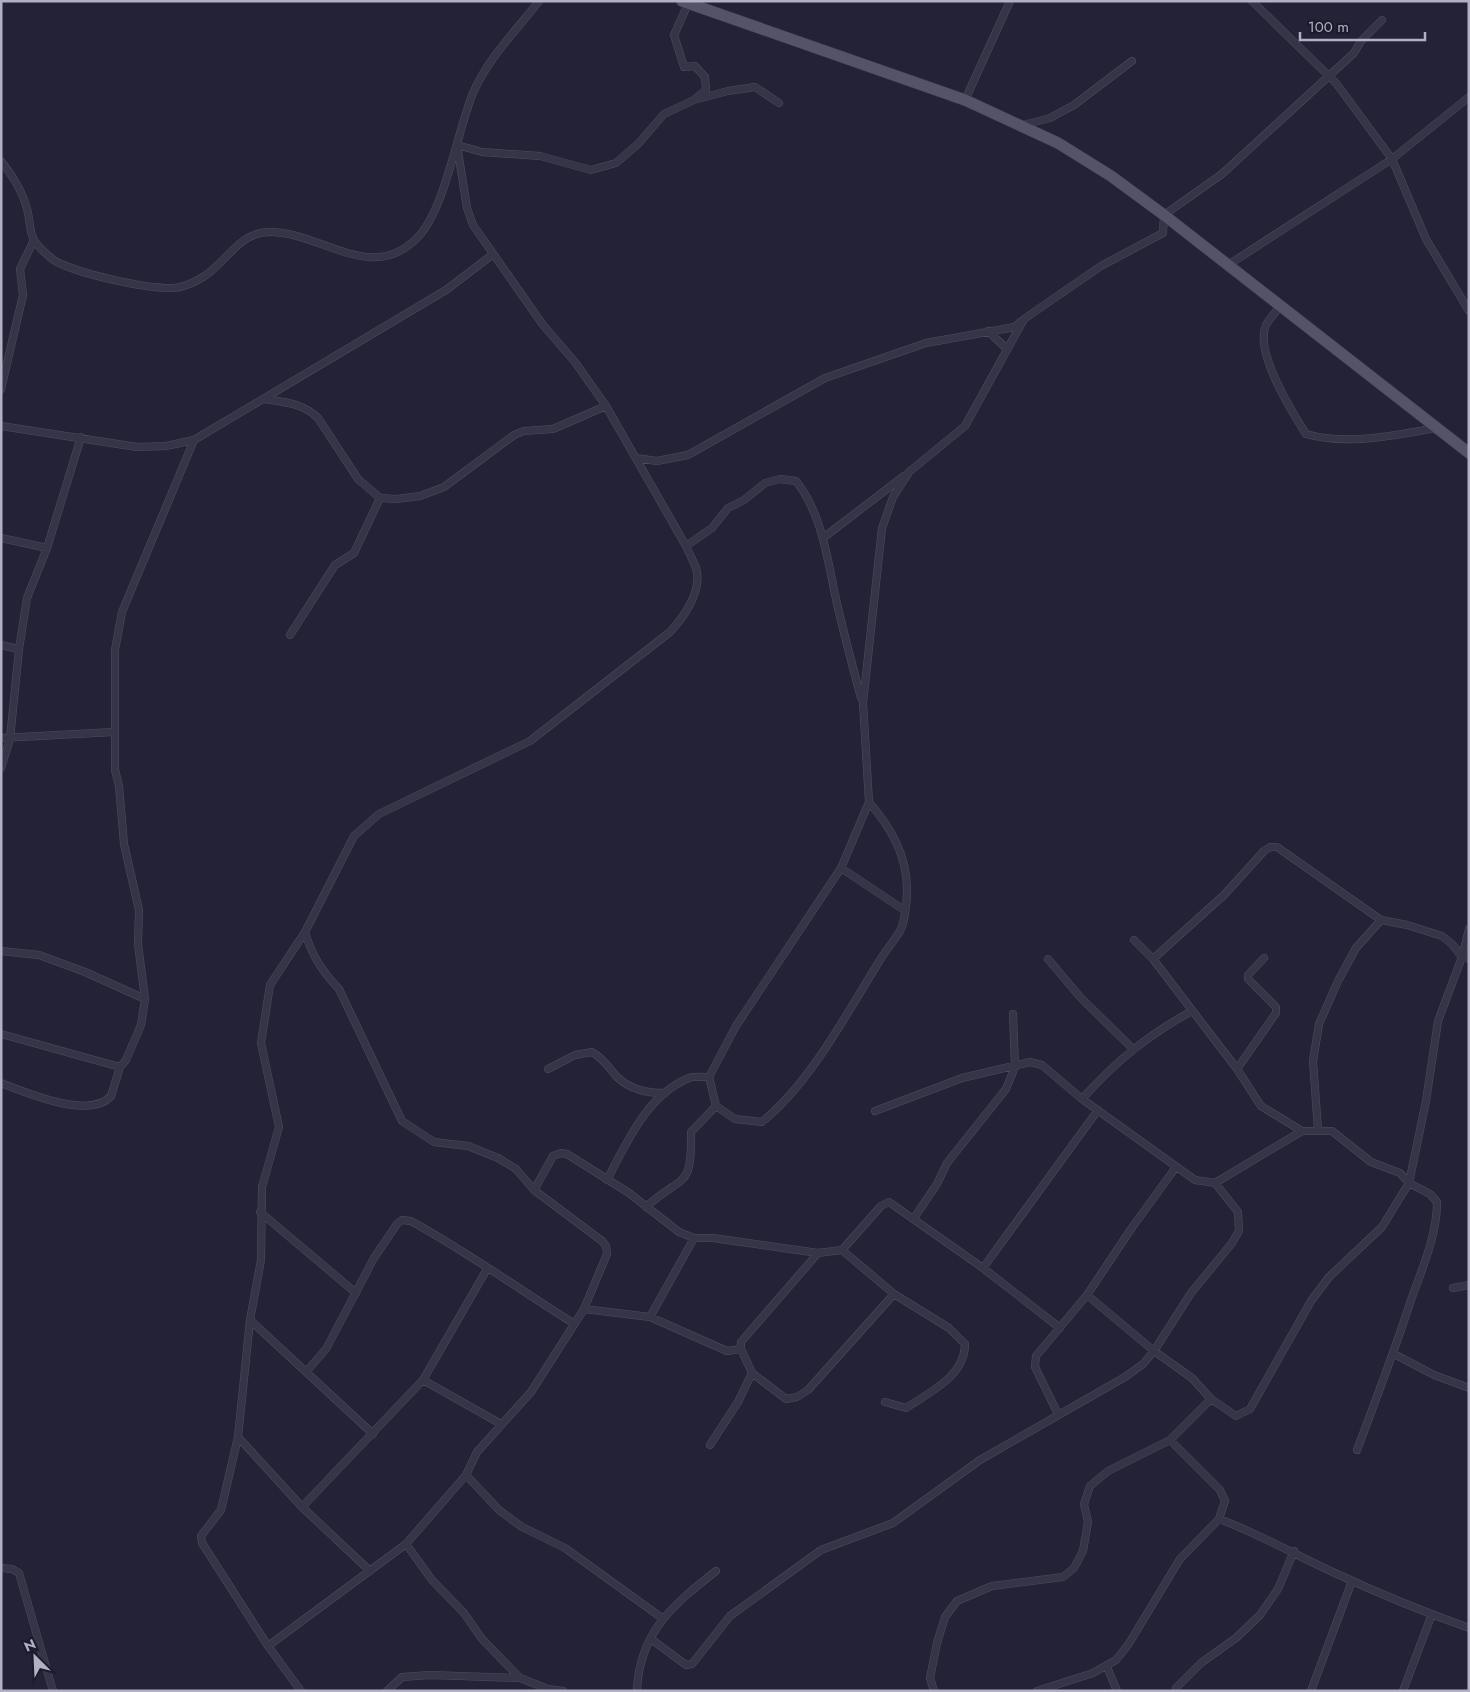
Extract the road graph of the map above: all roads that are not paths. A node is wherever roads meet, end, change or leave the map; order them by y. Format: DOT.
graph roads {
  1 [pos="539,1"];
  2 [pos="1010,1"];
  3 [pos="1252,1"];
  4 [pos="685,2"];
  5 [pos="1382,20"];
  6 [pos="1132,61"];
  7 [pos="1330,76"];
  8 [pos="1469,97"];
  9 [pos="694,100"];
  10 [pos="965,100"];
  11 [pos="779,103"];
  12 [pos="1022,125"];
  13 [pos="457,145"];
  14 [pos="1392,159"];
  15 [pos="1,161"];
  16 [pos="1164,215"];
  17 [pos="34,240"];
  18 [pos="492,255"];
  19 [pos="1228,265"];
  20 [pos="1280,306"];
  21 [pos="1469,311"];
  22 [pos="1024,319"];
  23 [pos="988,331"];
  24 [pos="1007,349"];
  25 [pos="1,389"];
  26 [pos="264,399"];
  27 [pos="606,406"];
  28 [pos="1,426"];
  29 [pos="1437,428"];
  30 [pos="81,437"];
  31 [pos="194,440"];
  32 [pos="1469,453"];
  33 [pos="636,458"];
  34 [pos="909,472"];
  35 [pos="380,498"];
  36 [pos="1,538"];
  37 [pos="823,538"];
  38 [pos="686,546"];
  39 [pos="47,548"];
  40 [pos="290,635"];
  41 [pos="1,645"];
  42 [pos="19,649"];
  43 [pos="863,703"];
  44 [pos="114,732"];
  45 [pos="1,738"];
  46 [pos="10,739"];
  47 [pos="1,768"];
  48 [pos="869,802"];
  49 [pos="841,868"];
  50 [pos="904,910"];
  51 [pos="1381,920"];
  52 [pos="1469,929"];
  53 [pos="305,932"];
  54 [pos="1134,940"];
  55 [pos="1,951"];
  56 [pos="1264,958"];
  57 [pos="1465,958"];
  58 [pos="1048,959"];
  59 [pos="1153,959"];
  60 [pos="145,999"];
  61 [pos="1192,1011"];
  62 [pos="1013,1014"];
  63 [pos="1,1034"];
  64 [pos="1133,1049"];
  65 [pos="1016,1066"];
  66 [pos="120,1067"];
  67 [pos="548,1068"];
  68 [pos="1238,1068"];
  69 [pos="709,1076"];
  70 [pos="1,1083"];
  71 [pos="665,1093"];
  72 [pos="1082,1099"];
  73 [pos="716,1106"];
  74 [pos="1098,1110"];
  75 [pos="875,1111"];
  76 [pos="1318,1130"];
  77 [pos="1302,1131"];
  78 [pos="1176,1168"];
  79 [pos="607,1180"];
  80 [pos="1215,1183"];
  81 [pos="1409,1183"];
  82 [pos="534,1190"];
  83 [pos="646,1208"];
  84 [pos="260,1212"];
  85 [pos="914,1218"];
  86 [pos="694,1238"];
  87 [pos="842,1250"];
  88 [pos="818,1253"];
  89 [pos="983,1268"];
  90 [pos="487,1269"];
  91 [pos="1469,1286"];
  92 [pos="1453,1288"];
  93 [pos="356,1293"];
  94 [pos="894,1294"];
  95 [pos="1087,1295"];
  96 [pos="584,1309"];
  97 [pos="650,1317"];
  98 [pos="250,1320"];
  99 [pos="573,1323"];
  100 [pos="1060,1328"];
  101 [pos="741,1349"];
  102 [pos="1154,1350"];
  103 [pos="1394,1354"];
  104 [pos="306,1372"];
  105 [pos="752,1373"];
  106 [pos="423,1380"];
  107 [pos="1469,1388"];
  108 [pos="1211,1398"];
  109 [pos="884,1402"];
  110 [pos="1058,1414"];
  111 [pos="501,1424"];
  112 [pos="373,1434"];
  113 [pos="238,1437"];
  114 [pos="1170,1440"];
  115 [pos="710,1445"];
  116 [pos="1357,1450"];
  117 [pos="466,1475"];
  118 [pos="302,1507"];
  119 [pos="1219,1519"];
  120 [pos="406,1544"];
  121 [pos="1294,1551"];
  122 [pos="1,1568"];
  123 [pos="370,1571"];
  124 [pos="716,1571"];
  125 [pos="1352,1580"];
  126 [pos="1432,1614"];
  127 [pos="662,1618"];
  128 [pos="1469,1628"];
  129 [pos="651,1639"];
  130 [pos="268,1646"];
  131 [pos="1107,1667"];
  132 [pos="520,1678"];
  133 [pos="1176,1688"];
  134 [pos="53,1691"];
  135 [pos="301,1691"];
  136 [pos="387,1691"];
  137 [pos="562,1691"];
  138 [pos="637,1691"];
  139 [pos="934,1691"];
  140 [pos="1037,1691"];
  141 [pos="1117,1691"];
  142 [pos="1311,1691"];
  143 [pos="1403,1691"];
  1 -- 13 [label="street"];
  2 -- 10 [label="street"];
  3 -- 7 [label="street"];
  4 -- 9 [label="street"];
  4 -- 10 [label="main road"];
  5 -- 7 [label="street"];
  6 -- 12 [label="street"];
  7 -- 14 [label="street"];
  7 -- 16 [label="street"];
  8 -- 14 [label="street"];
  9 -- 11 [label="street"];
  9 -- 13 [label="street"];
  10 -- 12 [label="main road"];
  12 -- 16 [label="main road"];
  13 -- 17 [label="street"];
  13 -- 18 [label="street"];
  14 -- 19 [label="street"];
  14 -- 21 [label="street"];
  15 -- 17 [label="street"];
  16 -- 19 [label="main road"];
  16 -- 22 [label="street"];
  17 -- 25 [label="street"];
  18 -- 26 [label="street"];
  18 -- 27 [label="street"];
  19 -- 20 [label="main road"];
  20 -- 29 [label="main road"];
  20 -- 29 [label="street"];
  22 -- 23 [label="street"];
  22 -- 24 [label="street"];
  23 -- 24 [label="street"];
  23 -- 33 [label="street"];
  24 -- 34 [label="street"];
  26 -- 31 [label="street"];
  26 -- 35 [label="street"];
  27 -- 33 [label="street"];
  27 -- 35 [label="street"];
  28 -- 30 [label="street"];
  29 -- 32 [label="main road"];
  30 -- 31 [label="street"];
  30 -- 39 [label="street"];
  31 -- 44 [label="street"];
  33 -- 38 [label="street"];
  34 -- 37 [label="street"];
  34 -- 43 [label="street"];
  35 -- 40 [label="street"];
  36 -- 39 [label="street"];
  37 -- 38 [label="street"];
  37 -- 43 [label="street"];
  38 -- 53 [label="street"];
  39 -- 42 [label="street"];
  41 -- 42 [label="street"];
  42 -- 46 [label="street"];
  43 -- 48 [label="street"];
  44 -- 46 [label="street"];
  44 -- 60 [label="street"];
  45 -- 46 [label="street"];
  46 -- 47 [label="street"];
  48 -- 49 [label="street"];
  48 -- 50 [label="street"];
  49 -- 50 [label="street"];
  49 -- 69 [label="street"];
  50 -- 73 [label="street"];
  51 -- 57 [label="street"];
  51 -- 59 [label="street"];
  51 -- 76 [label="street"];
  52 -- 57 [label="street"];
  53 -- 82 [label="street"];
  53 -- 84 [label="street"];
  54 -- 59 [label="street"];
  55 -- 60 [label="street"];
  56 -- 68 [label="street"];
  57 -- 81 [label="street"];
  58 -- 64 [label="street"];
  59 -- 61 [label="street"];
  60 -- 66 [label="street"];
  61 -- 64 [label="street"];
  61 -- 68 [label="street"];
  62 -- 65 [label="street"];
  63 -- 66 [label="street"];
  64 -- 72 [label="street"];
  65 -- 72 [label="street"];
  65 -- 75 [label="street"];
  65 -- 85 [label="street"];
  66 -- 70 [label="street"];
  67 -- 71 [label="street"];
  68 -- 77 [label="street"];
  69 -- 71 [label="street"];
  69 -- 73 [label="street"];
  71 -- 79 [label="street"];
  72 -- 74 [label="street"];
  73 -- 83 [label="street"];
  74 -- 78 [label="street"];
  74 -- 89 [label="street"];
  76 -- 77 [label="street"];
  76 -- 81 [label="street"];
  77 -- 80 [label="street"];
  78 -- 80 [label="street"];
  78 -- 95 [label="street"];
  79 -- 82 [label="street"];
  79 -- 83 [label="street"];
  80 -- 102 [label="street"];
  81 -- 103 [label="street"];
  81 -- 108 [label="street"];
  82 -- 96 [label="street"];
  83 -- 86 [label="street"];
  84 -- 93 [label="street"];
  84 -- 98 [label="street"];
  85 -- 87 [label="street"];
  85 -- 89 [label="street"];
  86 -- 88 [label="street"];
  86 -- 97 [label="street"];
  87 -- 88 [label="street"];
  87 -- 94 [label="street"];
  88 -- 101 [label="street"];
  89 -- 100 [label="street"];
  90 -- 93 [label="street"];
  90 -- 99 [label="street"];
  90 -- 106 [label="street"];
  91 -- 92 [label="street"];
  93 -- 104 [label="street"];
  94 -- 105 [label="street"];
  94 -- 109 [label="street"];
  95 -- 100 [label="street"];
  95 -- 102 [label="street"];
  96 -- 97 [label="street"];
  96 -- 99 [label="street"];
  97 -- 101 [label="street"];
  98 -- 104 [label="street"];
  98 -- 113 [label="street"];
  99 -- 111 [label="street"];
  100 -- 110 [label="street"];
  101 -- 105 [label="street"];
  102 -- 108 [label="street"];
  102 -- 110 [label="street"];
  103 -- 107 [label="street"];
  103 -- 116 [label="street"];
  104 -- 112 [label="street"];
  105 -- 115 [label="street"];
  106 -- 111 [label="street"];
  106 -- 112 [label="street"];
  108 -- 114 [label="street"];
  110 -- 129 [label="street"];
  111 -- 117 [label="street"];
  112 -- 118 [label="street"];
  113 -- 118 [label="street"];
  113 -- 130 [label="street"];
  114 -- 119 [label="street"];
  114 -- 139 [label="street"];
  117 -- 120 [label="street"];
  117 -- 127 [label="street"];
  118 -- 123 [label="street"];
  119 -- 121 [label="street"];
  119 -- 131 [label="street"];
  120 -- 123 [label="street"];
  120 -- 132 [label="street"];
  121 -- 125 [label="street"];
  121 -- 133 [label="street"];
  122 -- 134 [label="street"];
  123 -- 130 [label="street"];
  124 -- 127 [label="street"];
  125 -- 126 [label="street"];
  125 -- 142 [label="street"];
  126 -- 128 [label="street"];
  126 -- 143 [label="street"];
  127 -- 129 [label="street"];
  129 -- 138 [label="street"];
  130 -- 135 [label="street"];
  131 -- 140 [label="street"];
  131 -- 141 [label="street"];
  132 -- 136 [label="street"];
  132 -- 137 [label="street"];
}
